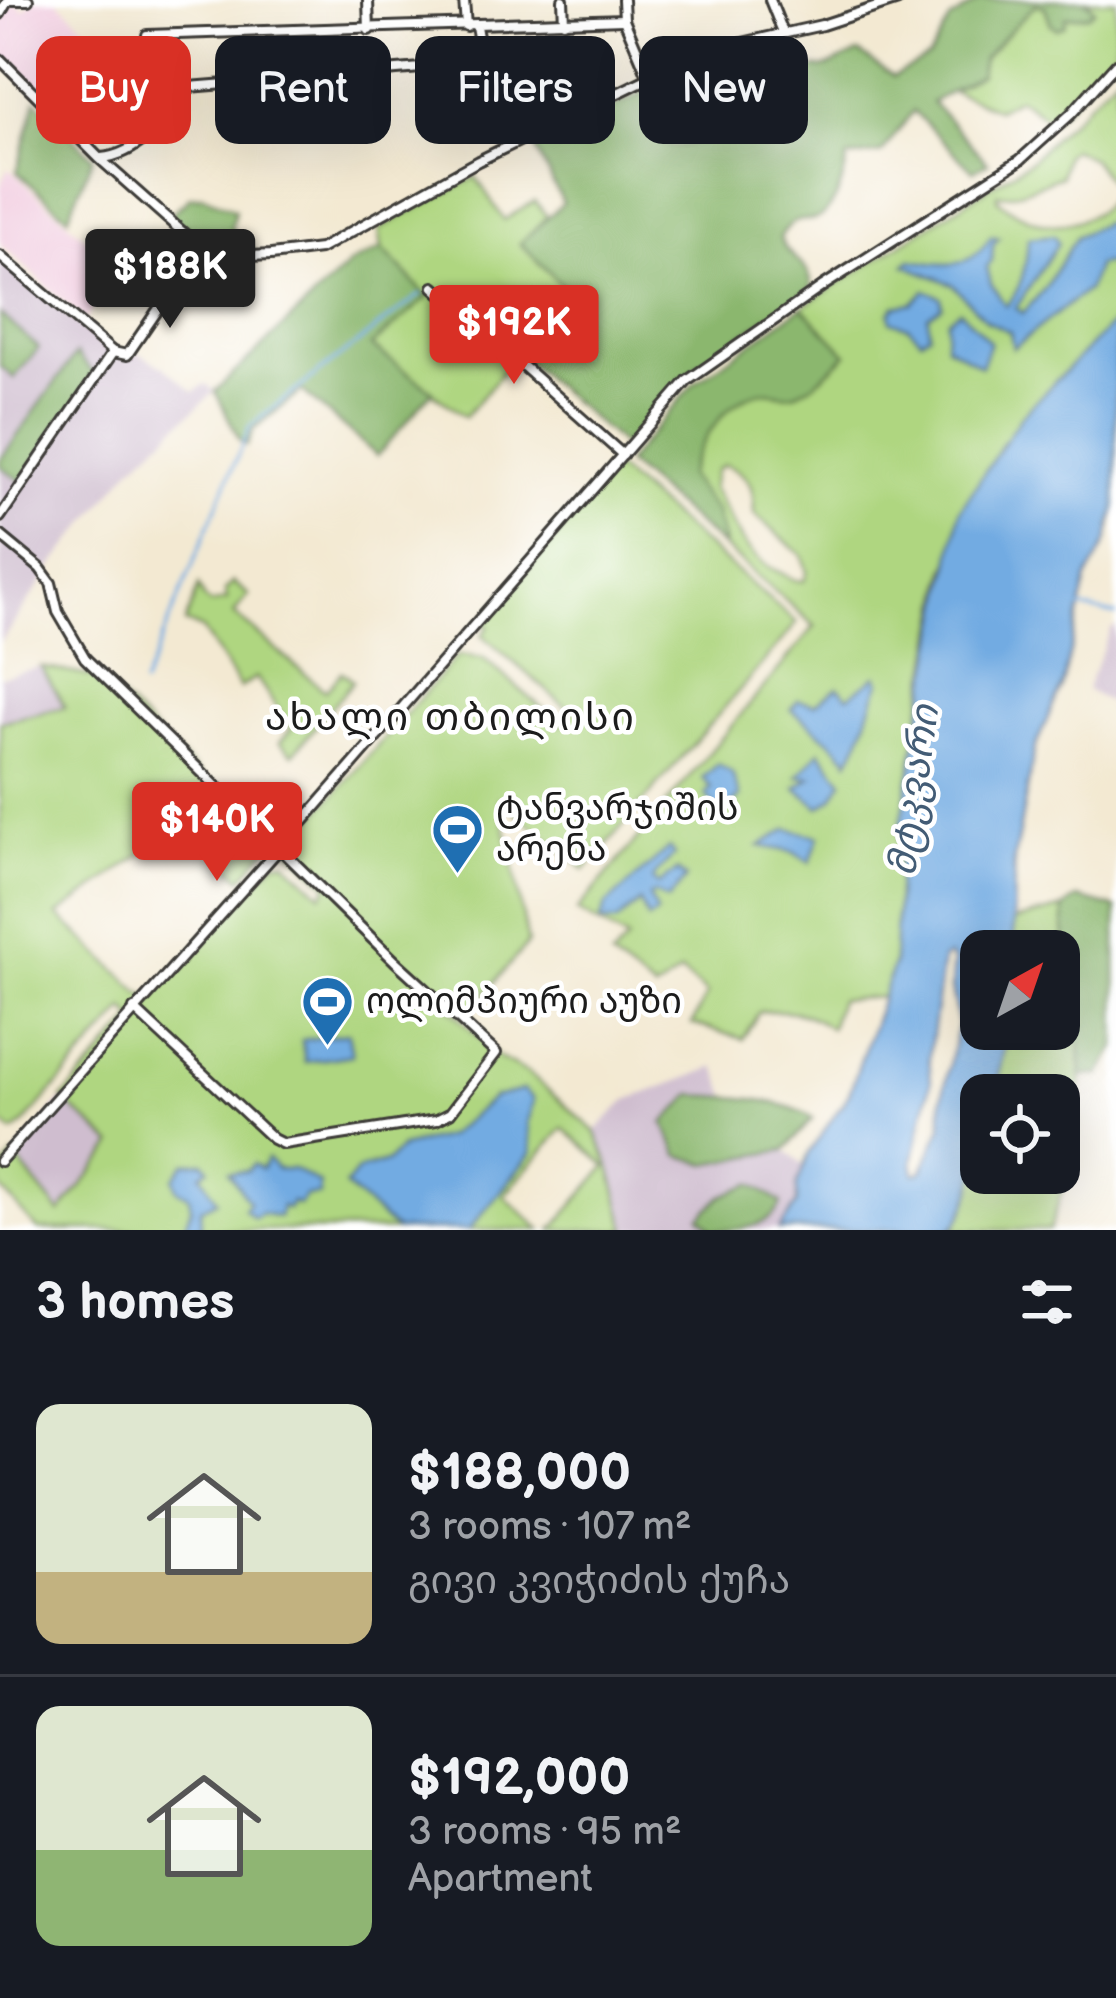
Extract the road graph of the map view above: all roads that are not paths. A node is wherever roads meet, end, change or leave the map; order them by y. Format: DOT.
graph roads {
  1 [pos="28,0"];
  2 [pos="368,0"];
  3 [pos="464,0"];
  4 [pos="563,0"];
  5 [pos="623,0"];
  6 [pos="770,0"];
  7 [pos="898,0"];
  8 [pos="0,14"];
  9 [pos="624,19"];
  10 [pos="564,22"];
  11 [pos="471,26"];
  12 [pos="369,30"];
  13 [pos="783,33"];
  14 [pos="147,35"];
  15 [pos="770,36"];
  16 [pos="639,55"];
  17 [pos="0,59"];
  18 [pos="1116,64"];
  19 [pos="639,80"];
  20 [pos="99,158"];
  21 [pos="200,248"];
  22 [pos="0,256"];
  23 [pos="434,287"];
  24 [pos="113,352"];
  25 [pos="622,455"];
  26 [pos="2,512"];
  27 [pos="0,535"];
  28 [pos="280,848"];
  29 [pos="134,1009"];
  30 [pos="0,1161"];
  1 -- 8 [label="street"];
  2 -- 12 [label="street"];
  3 -- 11 [label="street"];
  4 -- 10 [label="street"];
  5 -- 9 [label="street"];
  6 -- 13 [label="street"];
  7 -- 13 [label="street"];
  9 -- 10 [label="street"];
  9 -- 16 [label="street"];
  10 -- 11 [label="street"];
  11 -- 12 [label="street"];
  11 -- 20 [label="street"];
  12 -- 14 [label="street"];
  13 -- 15 [label="street"];
  17 -- 20 [label="street"];
  18 -- 25 [label="street"];
  19 -- 21 [label="street"];
  20 -- 21 [label="street"];
  21 -- 24 [label="street"];
  22 -- 24 [label="street"];
  23 -- 25 [label="street"];
  24 -- 26 [label="street"];
  25 -- 28 [label="street"];
  27 -- 28 [label="street"];
  28 -- 29 [label="street"];
  28 -- 29 [label="street"];
  29 -- 30 [label="street"];
}
